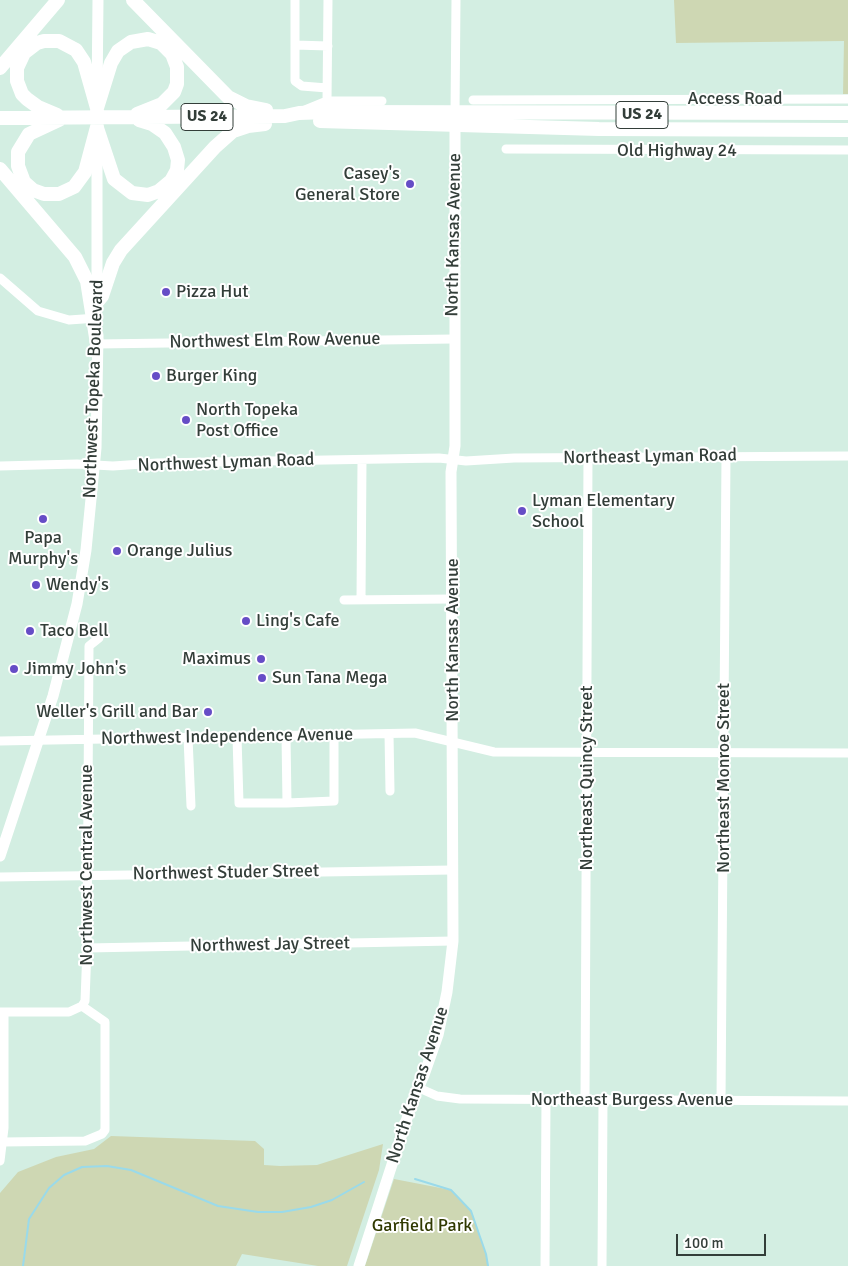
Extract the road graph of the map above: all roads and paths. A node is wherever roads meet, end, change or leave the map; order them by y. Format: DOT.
graph roads {
  1 [pos="58,0"];
  2 [pos="98,0"];
  3 [pos="133,0"];
  4 [pos="295,0"];
  5 [pos="328,0"];
  6 [pos="456,0"];
  7 [pos="295,45"];
  8 [pos="328,46"];
  9 [pos="0,68"];
  10 [pos="328,88"];
  11 [pos="848,99"];
  12 [pos="473,100"];
  13 [pos="328,101"];
  14 [pos="382,101"];
  15 [pos="97,108"];
  16 [pos="848,114"];
  17 [pos="294,116"];
  18 [pos="0,118"];
  19 [pos="65,118"];
  20 [pos="130,118"];
  21 [pos="455,119"];
  22 [pos="97,127"];
  23 [pos="848,130"];
  24 [pos="506,149"];
  25 [pos="848,150"];
  26 [pos="0,169"];
  27 [pos="0,278"];
  28 [pos="98,302"];
  29 [pos="95,318"];
  30 [pos="454,339"];
  31 [pos="97,344"];
  32 [pos="726,456"];
  33 [pos="848,456"];
  34 [pos="588,457"];
  35 [pos="453,459"];
  36 [pos="362,460"];
  37 [pos="95,465"];
  38 [pos="0,466"];
  39 [pos="453,599"];
  40 [pos="344,600"];
  41 [pos="361,600"];
  42 [pos="99,638"];
  43 [pos="390,734"];
  44 [pos="334,735"];
  45 [pos="286,736"];
  46 [pos="237,737"];
  47 [pos="188,738"];
  48 [pos="39,741"];
  49 [pos="87,741"];
  50 [pos="453,741"];
  51 [pos="0,742"];
  52 [pos="587,752"];
  53 [pos="723,753"];
  54 [pos="848,753"];
  55 [pos="390,791"];
  56 [pos="287,803"];
  57 [pos="191,806"];
  58 [pos="0,856"];
  59 [pos="452,870"];
  60 [pos="87,876"];
  61 [pos="0,877"];
  62 [pos="453,941"];
  63 [pos="87,948"];
  64 [pos="82,1006"];
  65 [pos="2,1012"];
  66 [pos="419,1088"];
  67 [pos="546,1099"];
  68 [pos="585,1099"];
  69 [pos="603,1100"];
  70 [pos="721,1100"];
  71 [pos="848,1102"];
  72 [pos="3,1142"];
  73 [pos="0,1161"];
  74 [pos="359,1266"];
  75 [pos="545,1266"];
  76 [pos="602,1266"];
  1 -- 9 [label="highway"];
  2 -- 15 [label="main road, Northwest Topeka Boulevard"];
  3 -- 17 [label="highway"];
  4 -- 7 [label="street"];
  5 -- 8 [label="street"];
  6 -- 21 [label="street, North Kansas Avenue"];
  7 -- 8 [label="street"];
  7 -- 10 [label="street"];
  8 -- 10 [label="street"];
  10 -- 13 [label="street"];
  11 -- 12 [label="street, Access Road"];
  13 -- 14 [label="street"];
  13 -- 17 [label="street"];
  15 -- 19 [label="highway"];
  15 -- 20 [label="highway"];
  15 -- 22 [label="main road, Northwest Topeka Boulevard"];
  16 -- 21 [label="highway, US 24"];
  17 -- 20 [label="highway, US 24"];
  17 -- 21 [label="highway, US 24"];
  17 -- 28 [label="highway"];
  18 -- 19 [label="highway, US 24"];
  19 -- 20 [label="highway, US 24"];
  19 -- 22 [label="highway"];
  20 -- 22 [label="highway"];
  21 -- 23 [label="highway, US 24"];
  21 -- 30 [label="main road, North Kansas Avenue"];
  22 -- 28 [label="main road, Northwest Topeka Boulevard"];
  24 -- 25 [label="street, Old Highway 24"];
  26 -- 29 [label="highway"];
  27 -- 29 [label="street"];
  28 -- 29 [label="main road, Northwest Topeka Boulevard"];
  29 -- 31 [label="highway"];
  30 -- 31 [label="street, Northwest Elm Row Avenue"];
  30 -- 35 [label="main road, North Kansas Avenue"];
  31 -- 37 [label="main road, Northwest Topeka Boulevard"];
  32 -- 33 [label="street, Northeast Lyman Road"];
  32 -- 34 [label="street, Northeast Lyman Road"];
  32 -- 53 [label="street, Northeast Monroe Street"];
  34 -- 35 [label="street, Northeast Lyman Road"];
  34 -- 52 [label="street, Northeast Quincy Street"];
  35 -- 36 [label="street, Northwest Lyman Road"];
  35 -- 39 [label="main road, North Kansas Avenue"];
  36 -- 37 [label="street, Northwest Lyman Road"];
  36 -- 41 [label="street"];
  37 -- 38 [label="street, Northwest Lyman Road"];
  37 -- 48 [label="main road, Northwest Topeka Boulevard"];
  39 -- 41 [label="street"];
  39 -- 50 [label="main road, North Kansas Avenue"];
  40 -- 41 [label="street"];
  42 -- 49 [label="street, Northwest Central Avenue"];
  43 -- 44 [label="street, Northwest Independence Avenue"];
  43 -- 50 [label="street, Northwest Independence Avenue"];
  43 -- 55 [label="street"];
  44 -- 45 [label="street, Northwest Independence Avenue"];
  44 -- 56 [label="street"];
  45 -- 46 [label="street, Northwest Independence Avenue"];
  45 -- 56 [label="street"];
  46 -- 47 [label="street, Northwest Independence Avenue"];
  46 -- 56 [label="street"];
  47 -- 49 [label="street, Northwest Independence Avenue"];
  47 -- 57 [label="street"];
  48 -- 49 [label="street, Northwest Independence Avenue"];
  48 -- 51 [label="street, Northwest Independence Avenue"];
  48 -- 58 [label="main road, Northwest Topeka Boulevard"];
  49 -- 60 [label="street, Northwest Central Avenue"];
  50 -- 52 [label="street, Northwest Independence Avenue"];
  50 -- 59 [label="main road, North Kansas Avenue"];
  52 -- 53 [label="street, Northwest Independence Avenue"];
  52 -- 68 [label="street, Northeast Quincy Street"];
  53 -- 54 [label="street, Northwest Independence Avenue"];
  53 -- 70 [label="street, Northeast Monroe Street"];
  59 -- 60 [label="street, Northwest Studer Street"];
  59 -- 62 [label="main road, North Kansas Avenue"];
  60 -- 61 [label="street, Northwest Studer Street"];
  60 -- 63 [label="street, Northwest Central Avenue"];
  62 -- 63 [label="street, Northwest Jay Street"];
  62 -- 66 [label="main road, North Kansas Avenue"];
  63 -- 64 [label="street, Northwest Central Avenue"];
  64 -- 65 [label="street"];
  64 -- 72 [label="street"];
  65 -- 72 [label="street"];
  66 -- 67 [label="street, Northeast Burgess Avenue"];
  66 -- 74 [label="main road, North Kansas Avenue"];
  67 -- 68 [label="street, Northeast Burgess Avenue"];
  67 -- 75 [label="street"];
  68 -- 69 [label="street, Northeast Burgess Avenue"];
  69 -- 70 [label="street, Northeast Burgess Avenue"];
  69 -- 76 [label="street"];
  70 -- 71 [label="street, Northeast Burgess Avenue"];
  72 -- 73 [label="street"];
}
